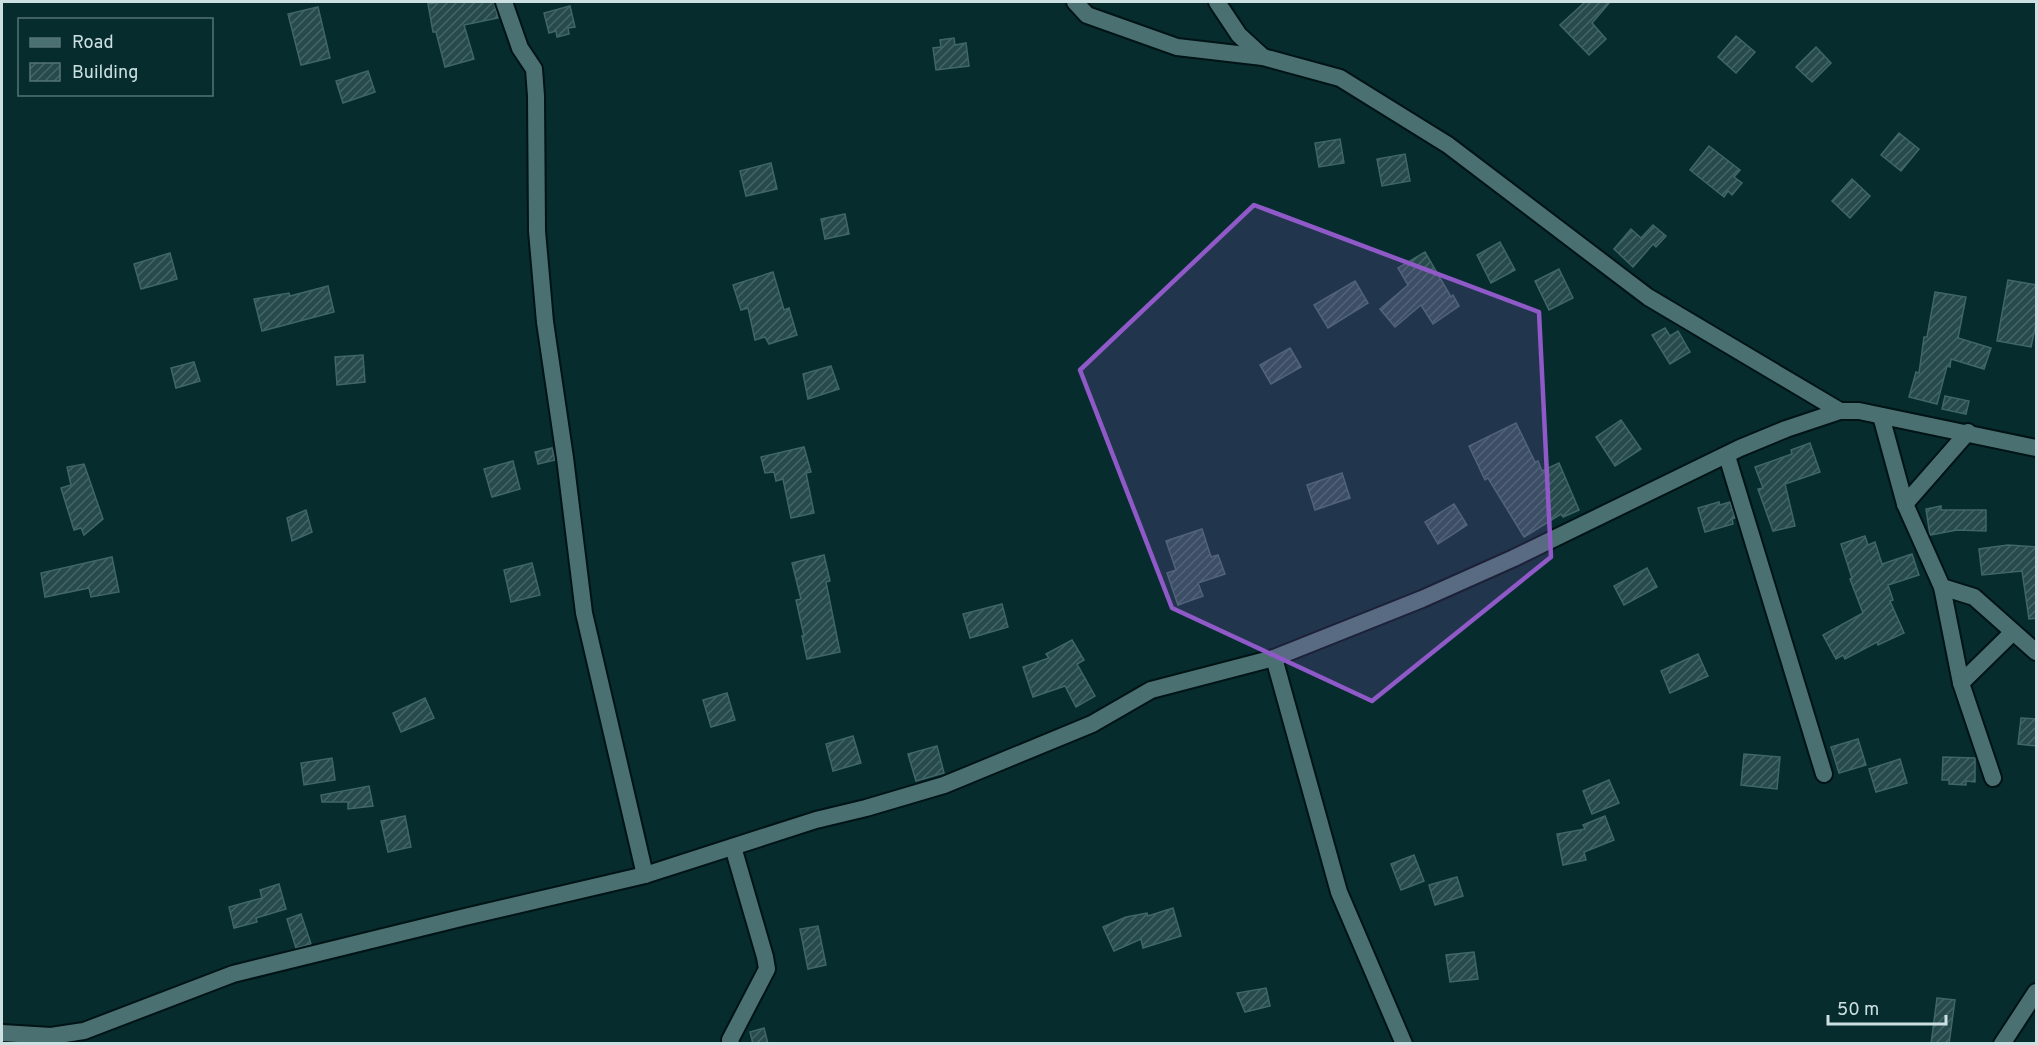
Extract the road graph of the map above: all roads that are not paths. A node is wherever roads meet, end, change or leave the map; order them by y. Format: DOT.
graph roads {
  1 [pos="504,2"];
  2 [pos="1075,2"];
  3 [pos="1217,2"];
  4 [pos="1263,57"];
  5 [pos="1840,411"];
  6 [pos="1881,416"];
  7 [pos="1968,432"];
  8 [pos="2037,447"];
  9 [pos="1727,456"];
  10 [pos="1905,504"];
  11 [pos="1942,587"];
  12 [pos="2013,632"];
  13 [pos="2037,652"];
  14 [pos="1275,658"];
  15 [pos="1961,683"];
  16 [pos="1824,774"];
  17 [pos="1993,778"];
  18 [pos="733,847"];
  19 [pos="645,875"];
  20 [pos="2037,992"];
  21 [pos="2,1033"];
  22 [pos="731,1044"];
  23 [pos="1404,1044"];
  24 [pos="2002,1044"];
  1 -- 19 [label="street"];
  2 -- 4 [label="street"];
  3 -- 4 [label="street"];
  4 -- 5 [label="street"];
  5 -- 6 [label="street"];
  5 -- 9 [label="street"];
  6 -- 7 [label="street"];
  6 -- 10 [label="street"];
  7 -- 8 [label="street"];
  7 -- 10 [label="street"];
  9 -- 14 [label="street"];
  9 -- 16 [label="street"];
  10 -- 11 [label="street"];
  11 -- 12 [label="street"];
  11 -- 15 [label="street"];
  12 -- 13 [label="street"];
  12 -- 15 [label="street"];
  14 -- 18 [label="street"];
  14 -- 23 [label="street"];
  15 -- 17 [label="street"];
  18 -- 19 [label="street"];
  18 -- 22 [label="street"];
  19 -- 21 [label="street"];
  20 -- 24 [label="street"];
}
